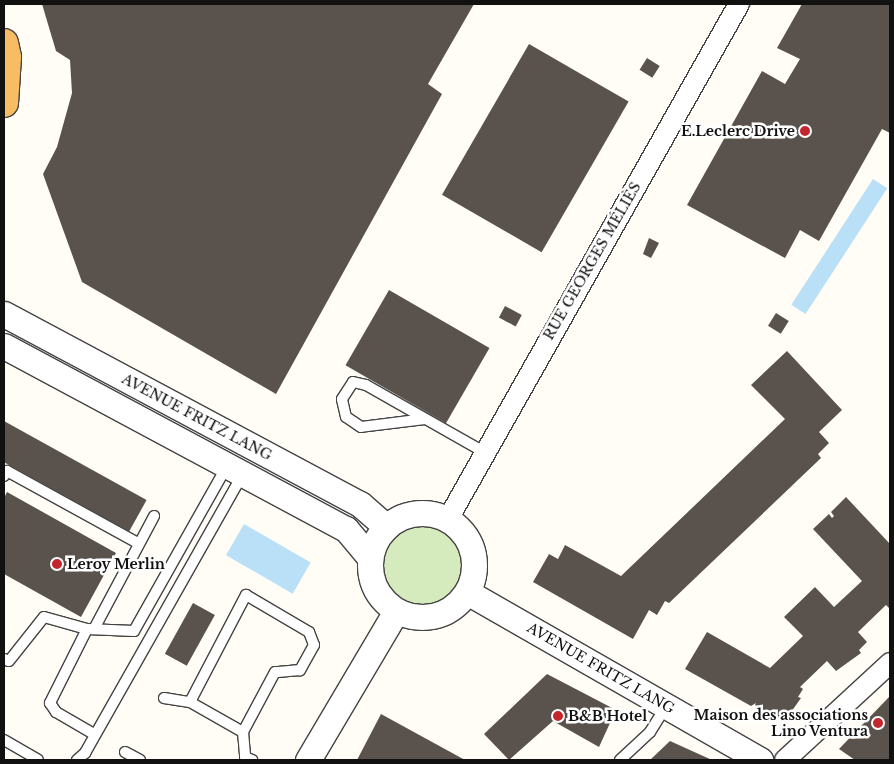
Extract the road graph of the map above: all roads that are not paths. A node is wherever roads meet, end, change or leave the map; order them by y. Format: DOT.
graph roads {
  1 [pos="739,4"];
  2 [pos="4,43"];
  3 [pos="4,103"];
  4 [pos="4,314"];
  5 [pos="4,346"];
  6 [pos="425,419"];
  7 [pos="484,452"];
  8 [pos="236,470"];
  9 [pos="4,476"];
  10 [pos="154,516"];
  11 [pos="448,519"];
  12 [pos="386,527"];
  13 [pos="138,543"];
  14 [pos="370,558"];
  15 [pos="467,592"];
  16 [pos="396,611"];
  17 [pos="90,629"];
  18 [pos="4,659"];
  19 [pos="890,663"];
  20 [pos="164,698"];
  21 [pos="190,702"];
  22 [pos="666,706"];
  23 [pos="243,732"];
  24 [pos="94,734"];
  25 [pos="4,740"];
  26 [pos="125,752"];
  27 [pos="38,760"];
  28 [pos="77,760"];
  29 [pos="140,760"];
  30 [pos="252,760"];
  31 [pos="308,760"];
  32 [pos="620,760"];
  33 [pos="760,760"];
  34 [pos="785,760"];
  1 -- 7 [label="street, RUE GEORGES MÉLIÈS"];
  2 -- 3 [label="highway"];
  4 -- 12 [label="street, AVENUE FRITZ LANG"];
  5 -- 8 [label="street, AVENUE FRITZ LANG"];
  6 -- 6 [label="lane"];
  6 -- 7 [label="lane"];
  7 -- 11 [label="street, RUE GEORGES MÉLIÈS"];
  8 -- 14 [label="street, AVENUE FRITZ LANG"];
  8 -- 17 [label="lane"];
  8 -- 24 [label="lane"];
  9 -- 13 [label="lane"];
  10 -- 13 [label="lane"];
  11 -- 12 [label="street"];
  11 -- 15 [label="street"];
  12 -- 14 [label="street"];
  13 -- 17 [label="lane"];
  14 -- 16 [label="street"];
  15 -- 16 [label="street"];
  15 -- 22 [label="street, AVENUE FRITZ LANG"];
  16 -- 31 [label="street"];
  17 -- 18 [label="lane"];
  17 -- 24 [label="lane"];
  19 -- 34 [label="street"];
  20 -- 21 [label="lane"];
  21 -- 23 [label="lane"];
  21 -- 23 [label="lane"];
  22 -- 32 [label="lane"];
  22 -- 33 [label="street, AVENUE FRITZ LANG"];
  23 -- 30 [label="lane"];
  24 -- 28 [label="lane"];
  25 -- 27 [label="lane"];
  26 -- 29 [label="lane"];
}
